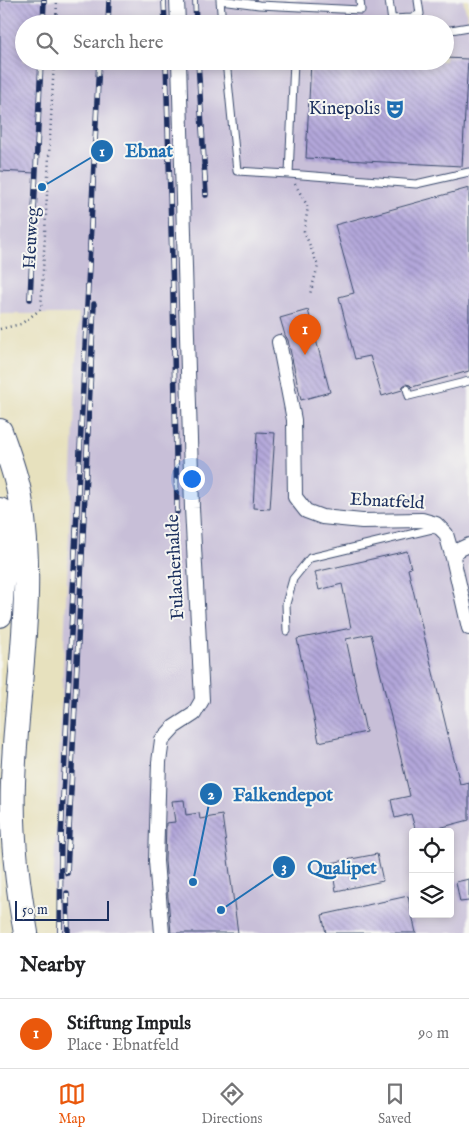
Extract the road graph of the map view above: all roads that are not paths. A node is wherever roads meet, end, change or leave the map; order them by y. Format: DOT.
graph roads {
  1 [pos="177,0"];
  2 [pos="220,0"];
  3 [pos="330,0"];
  4 [pos="360,0"];
  5 [pos="389,0"];
  6 [pos="418,0"];
  7 [pos="257,3"];
  8 [pos="271,3"];
  9 [pos="302,4"];
  10 [pos="332,9"];
  11 [pos="178,15"];
  12 [pos="221,15"];
  13 [pos="391,15"];
  14 [pos="418,15"];
  15 [pos="469,27"];
  16 [pos="454,30"];
  17 [pos="179,70"];
  18 [pos="227,70"];
  19 [pos="294,70"];
  20 [pos="469,172"];
  21 [pos="289,174"];
  22 [pos="278,342"];
  23 [pos="469,381"];
  24 [pos="407,389"];
  25 [pos="0,431"];
  26 [pos="0,510"];
  27 [pos="446,534"];
  28 [pos="469,545"];
  29 [pos="453,558"];
  30 [pos="0,615"];
  31 [pos="469,628"];
  32 [pos="287,631"];
  33 [pos="0,884"];
  34 [pos="15,933"];
  35 [pos="26,933"];
  36 [pos="162,933"];
  1 -- 11 [label="street"];
  2 -- 7 [label="lane"];
  2 -- 12 [label="lane"];
  3 -- 10 [label="lane"];
  4 -- 10 [label="lane"];
  5 -- 13 [label="lane"];
  6 -- 14 [label="lane"];
  7 -- 8 [label="lane"];
  8 -- 9 [label="lane"];
  9 -- 10 [label="lane"];
  15 -- 16 [label="lane"];
  17 -- 36 [label="street, Fulacherhalde"];
  18 -- 21 [label="lane"];
  19 -- 21 [label="lane"];
  20 -- 21 [label="lane"];
  22 -- 27 [label="street, Ebnatfeld"];
  23 -- 24 [label="lane"];
  25 -- 35 [label="highway"];
  26 -- 30 [label="highway"];
  27 -- 29 [label="street"];
  27 -- 32 [label="lane, Ebnatfeld"];
  28 -- 29 [label="street"];
  29 -- 31 [label="street"];
  33 -- 34 [label="highway"];
}
